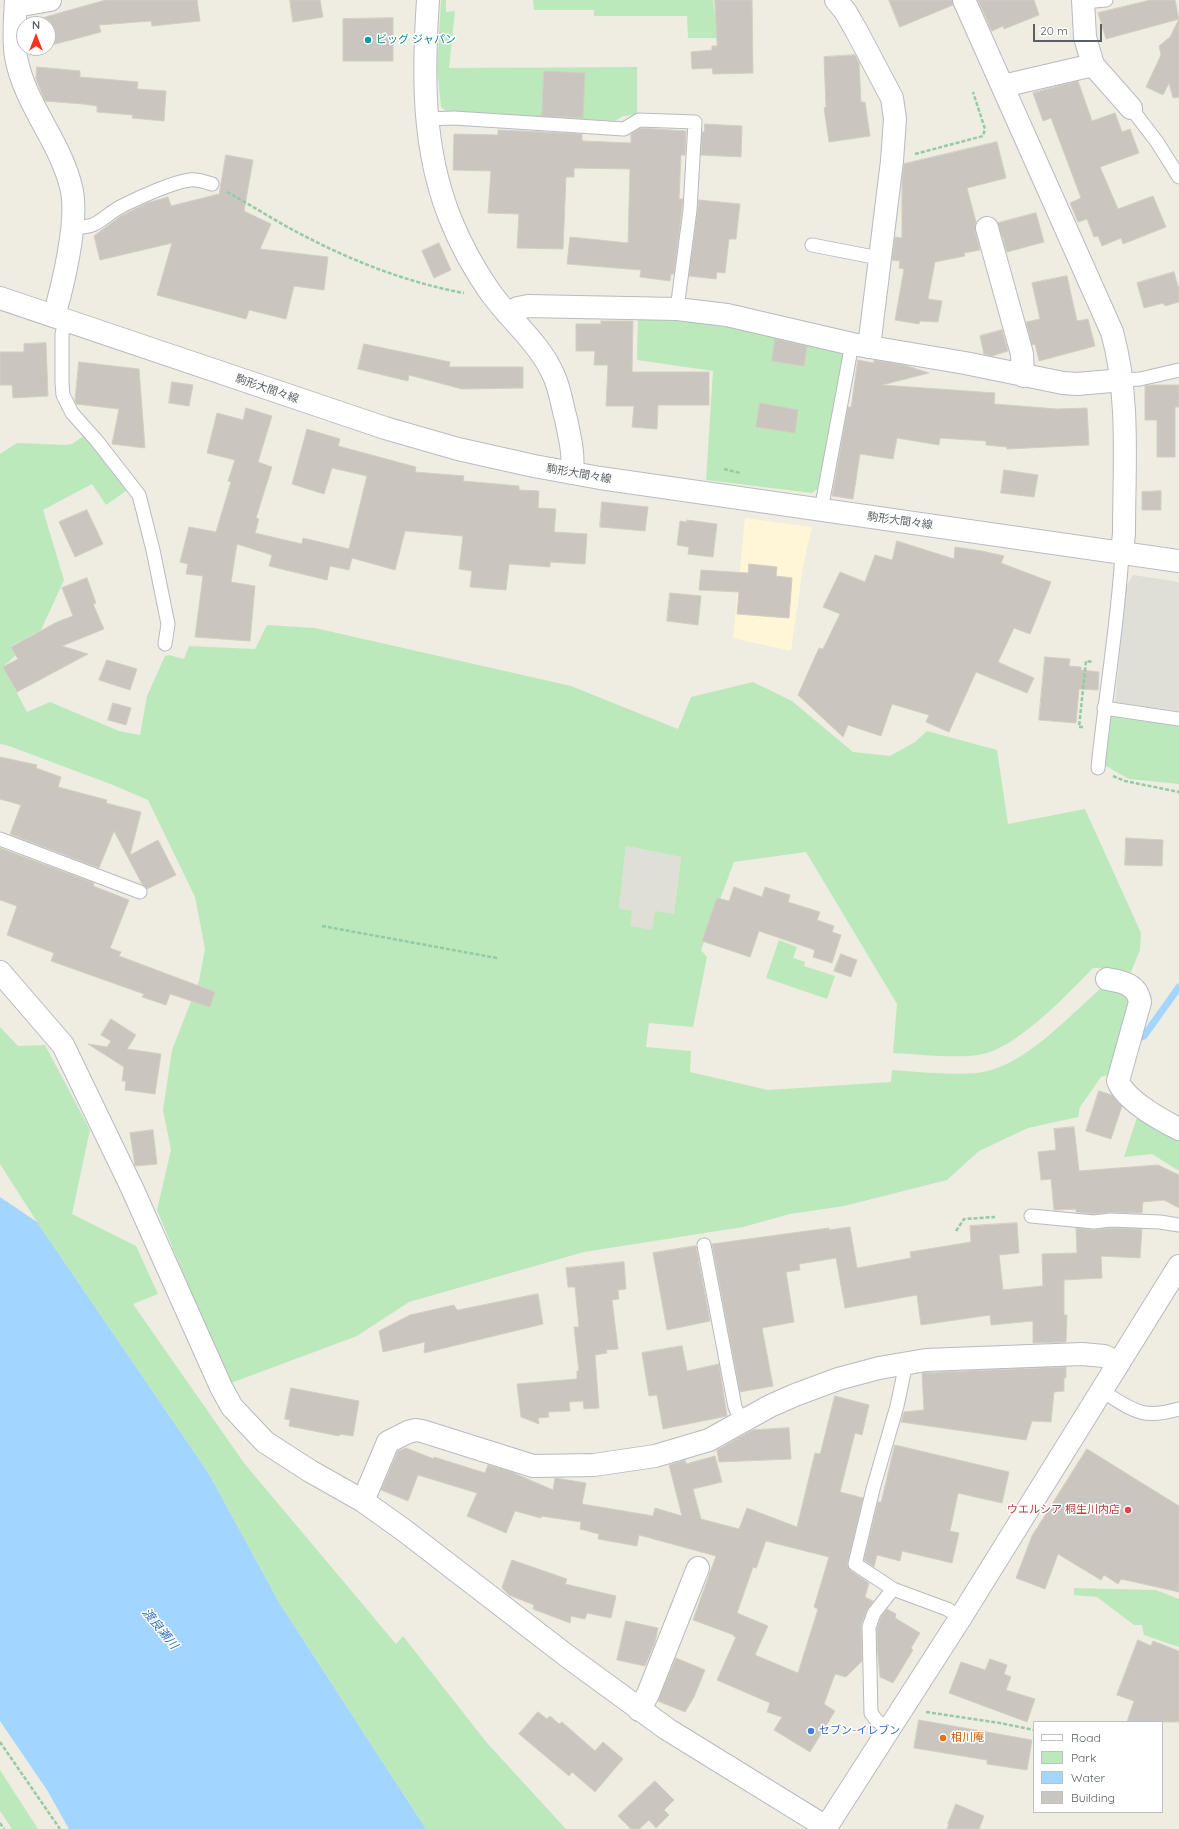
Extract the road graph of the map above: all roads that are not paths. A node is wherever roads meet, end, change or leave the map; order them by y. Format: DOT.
graph roads {
  1 [pos="50,0"];
  2 [pos="428,0"];
  3 [pos="836,0"];
  4 [pos="964,0"];
  5 [pos="1106,0"];
  6 [pos="1083,1"];
  7 [pos="16,3"];
  8 [pos="1093,65"];
  9 [pos="1003,86"];
  10 [pos="1131,108"];
  11 [pos="427,119"];
  12 [pos="1179,177"];
  13 [pos="212,184"];
  14 [pos="72,227"];
  15 [pos="987,228"];
  16 [pos="812,245"];
  17 [pos="880,258"];
  18 [pos="0,298"];
  19 [pos="677,309"];
  20 [pos="507,313"];
  21 [pos="59,318"];
  22 [pos="861,345"];
  23 [pos="1179,370"];
  24 [pos="1023,376"];
  25 [pos="1122,380"];
  26 [pos="572,473"];
  27 [pos="821,510"];
  28 [pos="1122,553"];
  29 [pos="1179,561"];
  30 [pos="165,644"];
  31 [pos="1104,708"];
  32 [pos="1179,719"];
  33 [pos="1098,768"];
  34 [pos="0,839"];
  35 [pos="140,892"];
  36 [pos="0,972"];
  37 [pos="1107,979"];
  38 [pos="1179,1129"];
  39 [pos="1031,1216"];
  40 [pos="1179,1225"];
  41 [pos="704,1245"];
  42 [pos="1179,1266"];
  43 [pos="904,1363"];
  44 [pos="1119,1363"];
  45 [pos="1102,1391"];
  46 [pos="1179,1409"];
  47 [pos="742,1422"];
  48 [pos="363,1501"];
  49 [pos="698,1568"];
  50 [pos="893,1589"];
  51 [pos="961,1617"];
  52 [pos="639,1710"];
  53 [pos="890,1728"];
  54 [pos="827,1828"];
  1 -- 7 [label="street"];
  2 -- 11 [label="street"];
  3 -- 17 [label="street"];
  4 -- 9 [label="street"];
  5 -- 6 [label="lane"];
  6 -- 8 [label="street"];
  7 -- 14 [label="street"];
  8 -- 9 [label="street"];
  8 -- 10 [label="street"];
  9 -- 25 [label="street"];
  10 -- 12 [label="lane"];
  11 -- 19 [label="lane"];
  11 -- 20 [label="street"];
  13 -- 14 [label="lane"];
  14 -- 21 [label="street"];
  15 -- 24 [label="street"];
  16 -- 17 [label="lane"];
  17 -- 22 [label="street"];
  18 -- 21 [label="street, 駒形大間々線"];
  19 -- 20 [label="street"];
  19 -- 22 [label="street"];
  20 -- 26 [label="street"];
  21 -- 26 [label="street, 駒形大間々線"];
  21 -- 30 [label="lane"];
  22 -- 24 [label="street"];
  22 -- 27 [label="lane"];
  23 -- 25 [label="lane"];
  24 -- 25 [label="street"];
  25 -- 28 [label="street"];
  26 -- 27 [label="street, 駒形大間々線"];
  27 -- 28 [label="street, 駒形大間々線"];
  28 -- 29 [label="street, 駒形大間々線"];
  28 -- 31 [label="lane"];
  31 -- 32 [label="lane"];
  31 -- 33 [label="lane"];
  34 -- 35 [label="lane"];
  36 -- 48 [label="street"];
  37 -- 38 [label="street"];
  39 -- 40 [label="lane"];
  41 -- 47 [label="lane"];
  42 -- 44 [label="street"];
  43 -- 44 [label="street"];
  43 -- 47 [label="street"];
  43 -- 50 [label="lane"];
  44 -- 45 [label="street"];
  45 -- 46 [label="lane"];
  45 -- 51 [label="street"];
  47 -- 48 [label="street"];
  48 -- 52 [label="street"];
  49 -- 52 [label="street"];
  50 -- 51 [label="lane"];
  50 -- 53 [label="lane"];
  51 -- 53 [label="street"];
  52 -- 54 [label="street"];
  53 -- 54 [label="street"];
}
